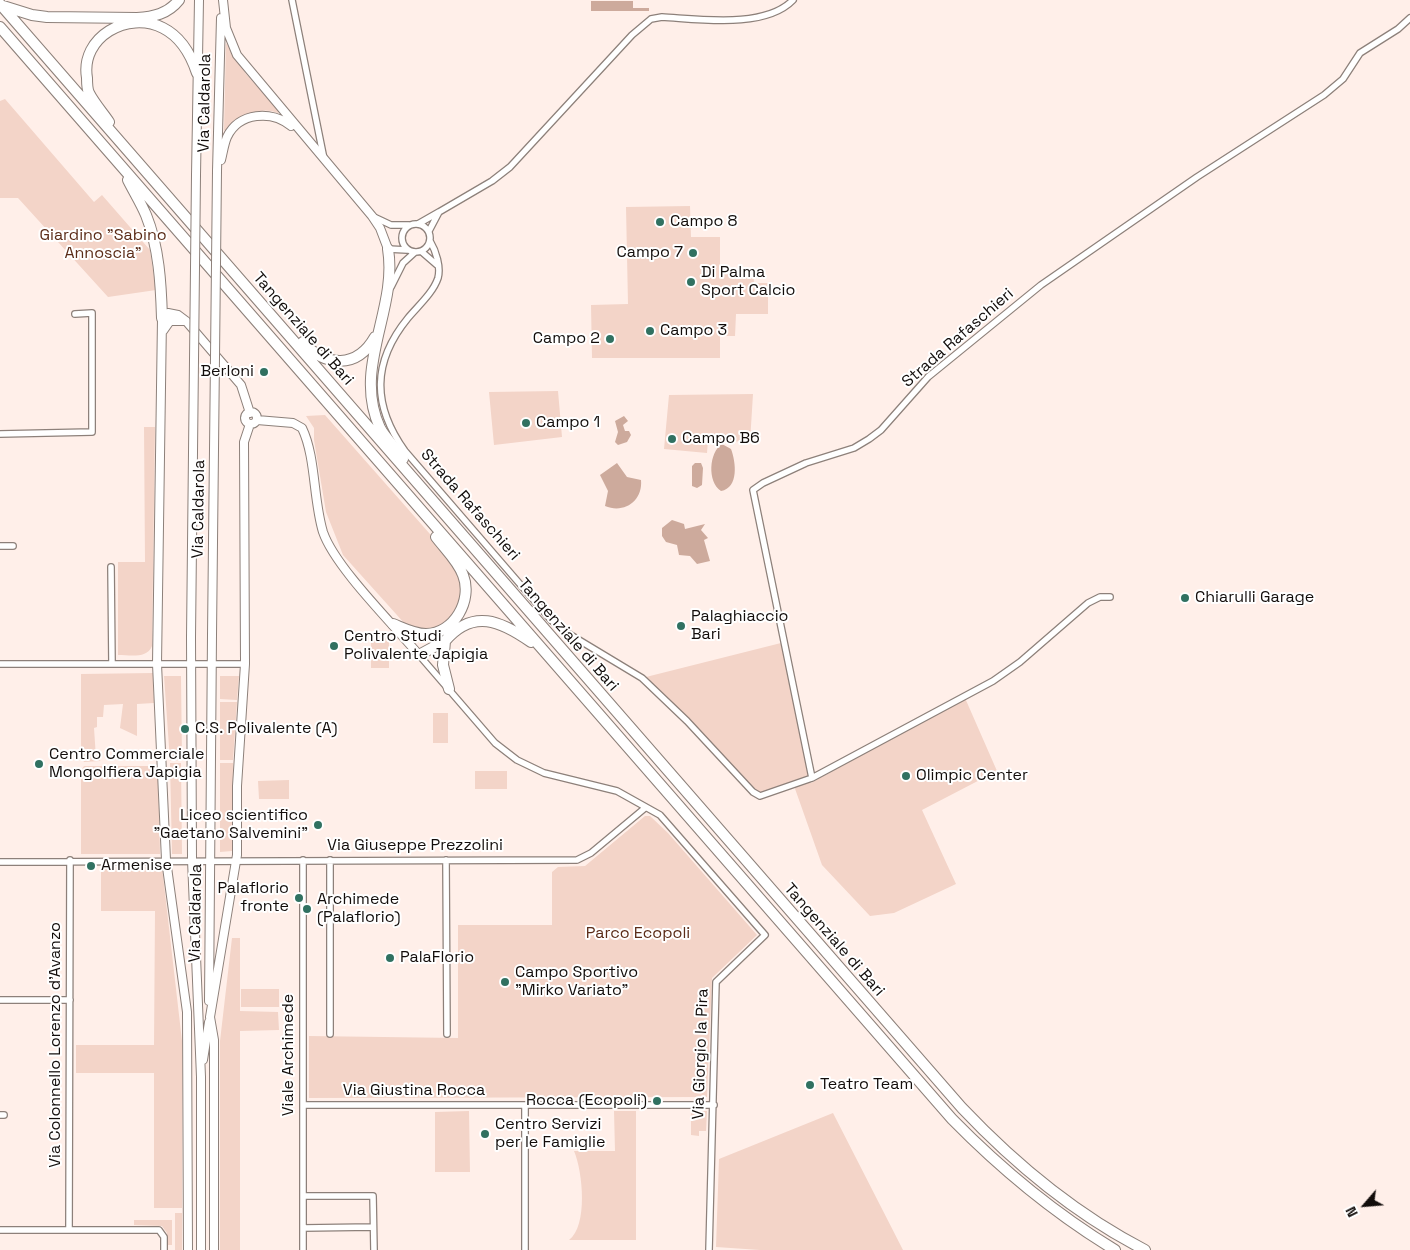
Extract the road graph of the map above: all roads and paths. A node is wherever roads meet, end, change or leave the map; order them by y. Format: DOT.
graph roads {
  1 [pos="179,0"];
  2 [pos="199,0"];
  3 [pos="222,0"];
  4 [pos="292,0"];
  5 [pos="793,0"];
  6 [pos="0,4"];
  7 [pos="1410,18"];
  8 [pos="0,26"];
  9 [pos="197,73"];
  10 [pos="308,141"];
  11 [pos="130,154"];
  12 [pos="324,161"];
  13 [pos="122,168"];
  14 [pos="217,171"];
  15 [pos="438,212"];
  16 [pos="372,216"];
  17 [pos="418,224"];
  18 [pos="410,225"];
  19 [pos="429,231"];
  20 [pos="402,238"];
  21 [pos="430,241"];
  22 [pos="388,249"];
  23 [pos="407,250"];
  24 [pos="414,252"];
  25 [pos="422,252"];
  26 [pos="438,268"];
  27 [pos="388,293"];
  28 [pos="269,313"];
  29 [pos="75,314"];
  30 [pos="162,318"];
  31 [pos="186,321"];
  32 [pos="378,330"];
  33 [pos="162,332"];
  34 [pos="254,422"];
  35 [pos="0,434"];
  36 [pos="422,490"];
  37 [pos="411,499"];
  38 [pos="0,546"];
  39 [pos="13,546"];
  40 [pos="111,566"];
  41 [pos="1110,597"];
  42 [pos="393,624"];
  43 [pos="434,633"];
  44 [pos="445,641"];
  45 [pos="542,649"];
  46 [pos="419,655"];
  47 [pos="190,663"];
  48 [pos="0,664"];
  49 [pos="112,664"];
  50 [pos="157,664"];
  51 [pos="212,664"];
  52 [pos="245,664"];
  53 [pos="449,689"];
  54 [pos="812,778"];
  55 [pos="645,808"];
  56 [pos="70,860"];
  57 [pos="166,860"];
  58 [pos="192,860"];
  59 [pos="211,860"];
  60 [pos="302,860"];
  61 [pos="330,860"];
  62 [pos="446,860"];
  63 [pos="236,861"];
  64 [pos="0,862"];
  65 [pos="195,980"];
  66 [pos="0,1000"];
  67 [pos="70,1000"];
  68 [pos="187,1012"];
  69 [pos="210,1017"];
  70 [pos="330,1034"];
  71 [pos="447,1034"];
  72 [pos="201,1077"];
  73 [pos="303,1105"];
  74 [pos="525,1105"];
  75 [pos="714,1105"];
  76 [pos="303,1196"];
  77 [pos="373,1227"];
  78 [pos="303,1228"];
  79 [pos="0,1230"];
  80 [pos="69,1230"];
  81 [pos="164,1250"];
  82 [pos="188,1250"];
  83 [pos="201,1250"];
  84 [pos="214,1250"];
  85 [pos="303,1250"];
  86 [pos="374,1250"];
  87 [pos="525,1250"];
  88 [pos="709,1250"];
  89 [pos="1115,1250"];
  90 [pos="1145,1250"];
  1 -- 6 [label="highway"];
  2 -- 9 [label="street, Via Caldarola"];
  3 -- 10 [label="street"];
  3 -- 14 [label="street, Via Caldarola"];
  4 -- 12 [label="street"];
  5 -- 15 [label="street"];
  6 -- 11 [label="highway, Tangenziale di Bari"];
  7 -- 54 [label="street, Strada Rafaschieri"];
  8 -- 13 [label="highway, Tangenziale di Bari"];
  9 -- 11 [label="highway"];
  9 -- 47 [label="street, Via Caldarola, bridge"];
  10 -- 12 [label="street"];
  10 -- 14 [label="street"];
  11 -- 28 [label="highway, Tangenziale di Bari"];
  12 -- 16 [label="street"];
  13 -- 30 [label="highway"];
  13 -- 37 [label="highway, Tangenziale di Bari"];
  14 -- 51 [label="street, Via Caldarola, bridge"];
  15 -- 17 [label="street"];
  15 -- 19 [label="street"];
  16 -- 18 [label="street"];
  16 -- 22 [label="street"];
  17 -- 18 [label="street"];
  17 -- 19 [label="street"];
  18 -- 20 [label="street"];
  19 -- 21 [label="street"];
  20 -- 22 [label="street"];
  20 -- 23 [label="street"];
  21 -- 25 [label="street"];
  21 -- 26 [label="street"];
  22 -- 23 [label="street"];
  22 -- 27 [label="highway"];
  23 -- 24 [label="street"];
  24 -- 25 [label="street"];
  24 -- 27 [label="street"];
  25 -- 26 [label="street"];
  26 -- 54 [label="street, Strada Rafaschieri"];
  27 -- 32 [label="highway"];
  28 -- 32 [label="highway"];
  28 -- 36 [label="highway, Tangenziale di Bari"];
  29 -- 35 [label="street"];
  30 -- 31 [label="street"];
  30 -- 33 [label="street, Via Caldarola"];
  31 -- 33 [label="street"];
  31 -- 34 [label="street"];
  32 -- 36 [label="highway"];
  33 -- 50 [label="street, Via Caldarola"];
  34 -- 42 [label="street"];
  34 -- 52 [label="street, Via Caldarola"];
  36 -- 90 [label="highway, Tangenziale di Bari"];
  37 -- 43 [label="highway"];
  37 -- 45 [label="highway, Tangenziale di Bari"];
  38 -- 39 [label="street"];
  40 -- 49 [label="street"];
  41 -- 54 [label="street, Strada Rafaschieri"];
  42 -- 43 [label="highway"];
  42 -- 46 [label="street"];
  43 -- 46 [label="highway"];
  44 -- 45 [label="highway"];
  44 -- 46 [label="highway"];
  44 -- 53 [label="highway"];
  45 -- 89 [label="highway, Tangenziale di Bari"];
  46 -- 53 [label="street"];
  47 -- 50 [label="street"];
  47 -- 51 [label="street"];
  47 -- 58 [label="street, Via Caldarola"];
  48 -- 49 [label="street"];
  49 -- 50 [label="street"];
  50 -- 57 [label="street, Via Caldarola"];
  51 -- 52 [label="street"];
  51 -- 59 [label="street, Via Caldarola"];
  52 -- 63 [label="street, Via Caldarola"];
  53 -- 55 [label="street"];
  55 -- 62 [label="street, Via Giuseppe Prezzolini"];
  55 -- 75 [label="street, Via Giorgio la Pira"];
  56 -- 57 [label="street, Via Giuseppe Prezzolini"];
  56 -- 64 [label="street, Via Giuseppe Prezzolini"];
  56 -- 67 [label="street, Via Colonnello Lorenzo d'Avanzo"];
  57 -- 58 [label="street, Via Giuseppe Prezzolini"];
  57 -- 68 [label="street, Via Caldarola"];
  58 -- 59 [label="street, Via Giuseppe Prezzolini"];
  58 -- 65 [label="street, Via Caldarola"];
  59 -- 63 [label="street, Via Giuseppe Prezzolini"];
  59 -- 69 [label="street, Via Caldarola"];
  60 -- 61 [label="street, Via Giuseppe Prezzolini"];
  60 -- 63 [label="street, Via Giuseppe Prezzolini"];
  60 -- 73 [label="street, Viale Archimede"];
  61 -- 62 [label="street, Via Giuseppe Prezzolini"];
  61 -- 70 [label="street"];
  62 -- 71 [label="street"];
  63 -- 69 [label="street, Via Caldarola"];
  65 -- 68 [label="street, Via Caldarola"];
  65 -- 72 [label="street, Via Caldarola"];
  66 -- 67 [label="street"];
  67 -- 80 [label="street, Via Colonnello Lorenzo d'Avanzo"];
  68 -- 82 [label="street, Via Caldarola"];
  69 -- 72 [label="street, Via Caldarola"];
  69 -- 84 [label="street, Via Caldarola"];
  72 -- 83 [label="street, Via Caldarola"];
  73 -- 74 [label="street, Via Giustina Rocca"];
  73 -- 76 [label="street, Viale Archimede"];
  74 -- 75 [label="street, Via Giustina Rocca"];
  74 -- 87 [label="street"];
  75 -- 88 [label="street, Via Giorgio la Pira"];
  76 -- 77 [label="street"];
  76 -- 78 [label="street, Viale Archimede"];
  77 -- 78 [label="street"];
  77 -- 86 [label="street"];
  78 -- 85 [label="street, Viale Archimede"];
  79 -- 80 [label="street"];
  80 -- 81 [label="street"];
}
